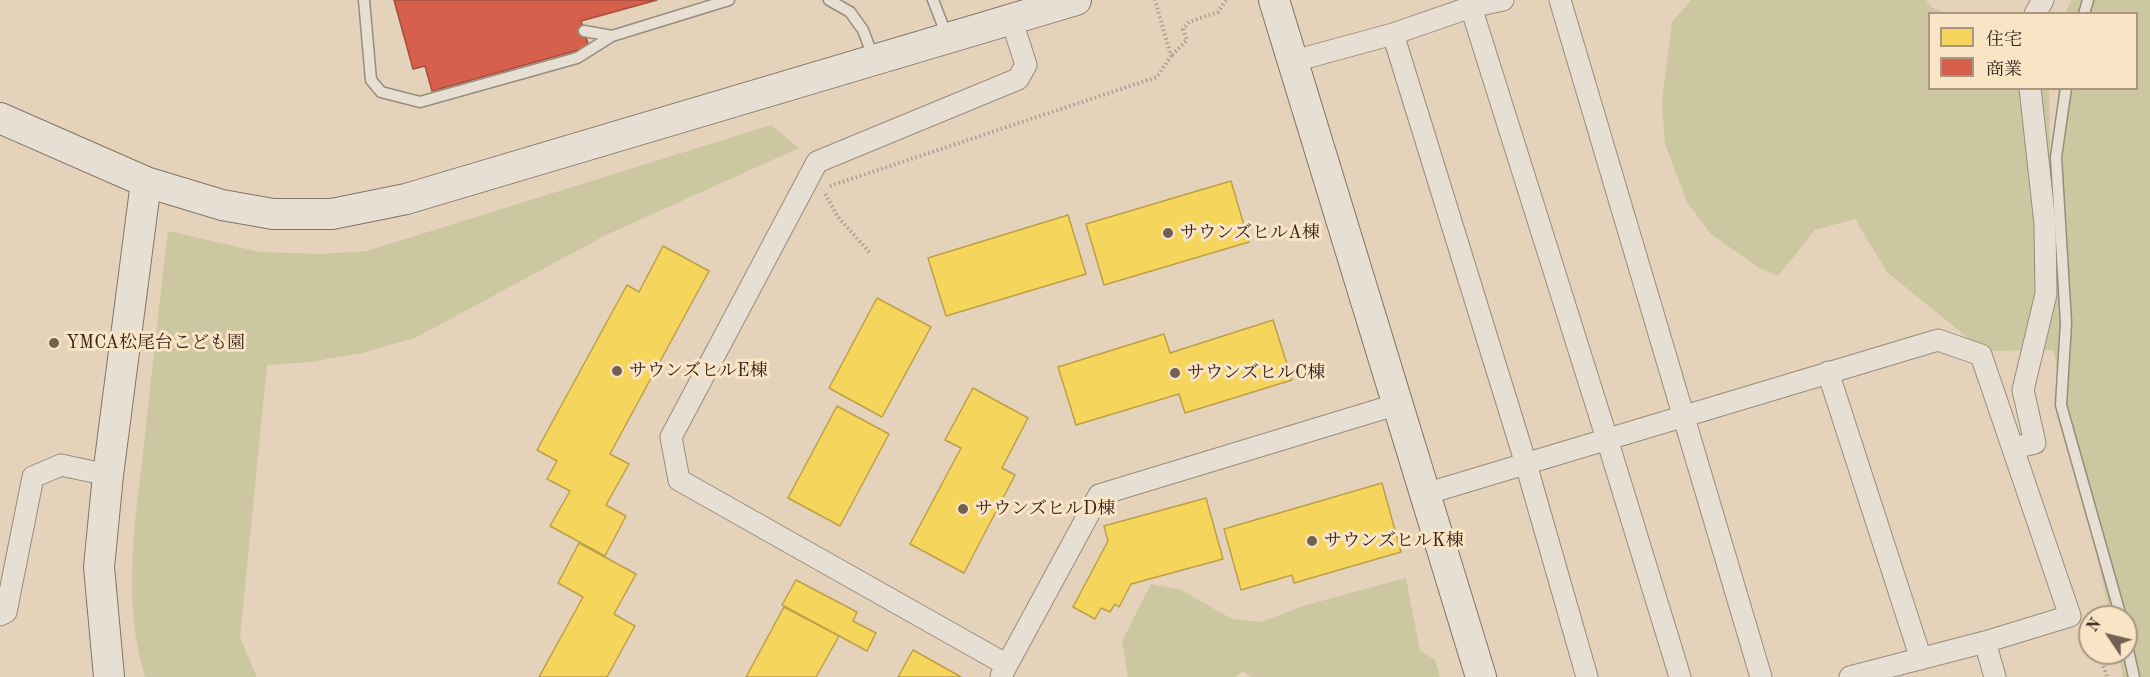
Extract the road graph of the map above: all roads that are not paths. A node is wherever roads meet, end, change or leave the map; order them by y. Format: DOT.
graph roads {
  1 [pos="364,0"];
  2 [pos="729,0"];
  3 [pos="829,0"];
  4 [pos="933,0"];
  5 [pos="1076,0"];
  6 [pos="1274,0"];
  7 [pos="1503,0"];
  8 [pos="1560,0"];
  9 [pos="1471,8"];
  10 [pos="1011,18"];
  11 [pos="584,31"];
  12 [pos="1393,34"];
  13 [pos="612,36"];
  14 [pos="947,37"];
  15 [pos="874,59"];
  16 [pos="1294,62"];
  17 [pos="2030,90"];
  18 [pos="2066,90"];
  19 [pos="0,118"];
  20 [pos="146,182"];
  21 [pos="1828,372"];
  22 [pos="1398,404"];
  23 [pos="1683,416"];
  24 [pos="1608,439"];
  25 [pos="2013,448"];
  26 [pos="1526,464"];
  27 [pos="108,475"];
  28 [pos="1425,494"];
  29 [pos="2118,605"];
  30 [pos="0,615"];
  31 [pos="1986,642"];
  32 [pos="1921,659"];
  33 [pos="1004,671"];
  34 [pos="109,677"];
  35 [pos="1481,677"];
  36 [pos="1587,677"];
  37 [pos="1680,677"];
  38 [pos="1761,677"];
  39 [pos="1851,677"];
  40 [pos="1995,677"];
  1 -- 13 [label="lane"];
  2 -- 13 [label="lane"];
  3 -- 15 [label="lane"];
  4 -- 14 [label="lane"];
  5 -- 10 [label="street"];
  6 -- 16 [label="street"];
  7 -- 9 [label="street"];
  8 -- 23 [label="street"];
  9 -- 12 [label="street"];
  9 -- 24 [label="street"];
  10 -- 14 [label="street"];
  10 -- 33 [label="street"];
  11 -- 13 [label="lane"];
  12 -- 16 [label="street"];
  12 -- 26 [label="street"];
  14 -- 15 [label="street"];
  15 -- 20 [label="street"];
  16 -- 22 [label="street"];
  17 -- 25 [label="street"];
  18 -- 29 [label="lane"];
  19 -- 20 [label="street"];
  20 -- 27 [label="street"];
  21 -- 23 [label="street"];
  21 -- 25 [label="street"];
  21 -- 32 [label="street"];
  22 -- 28 [label="street"];
  22 -- 33 [label="street"];
  23 -- 24 [label="street"];
  23 -- 38 [label="street"];
  24 -- 26 [label="street"];
  24 -- 37 [label="street"];
  25 -- 31 [label="street"];
  26 -- 28 [label="street"];
  26 -- 36 [label="street"];
  27 -- 30 [label="street"];
  27 -- 34 [label="street"];
  28 -- 35 [label="street"];
  31 -- 32 [label="street"];
  31 -- 40 [label="street"];
  32 -- 39 [label="street"];
}
